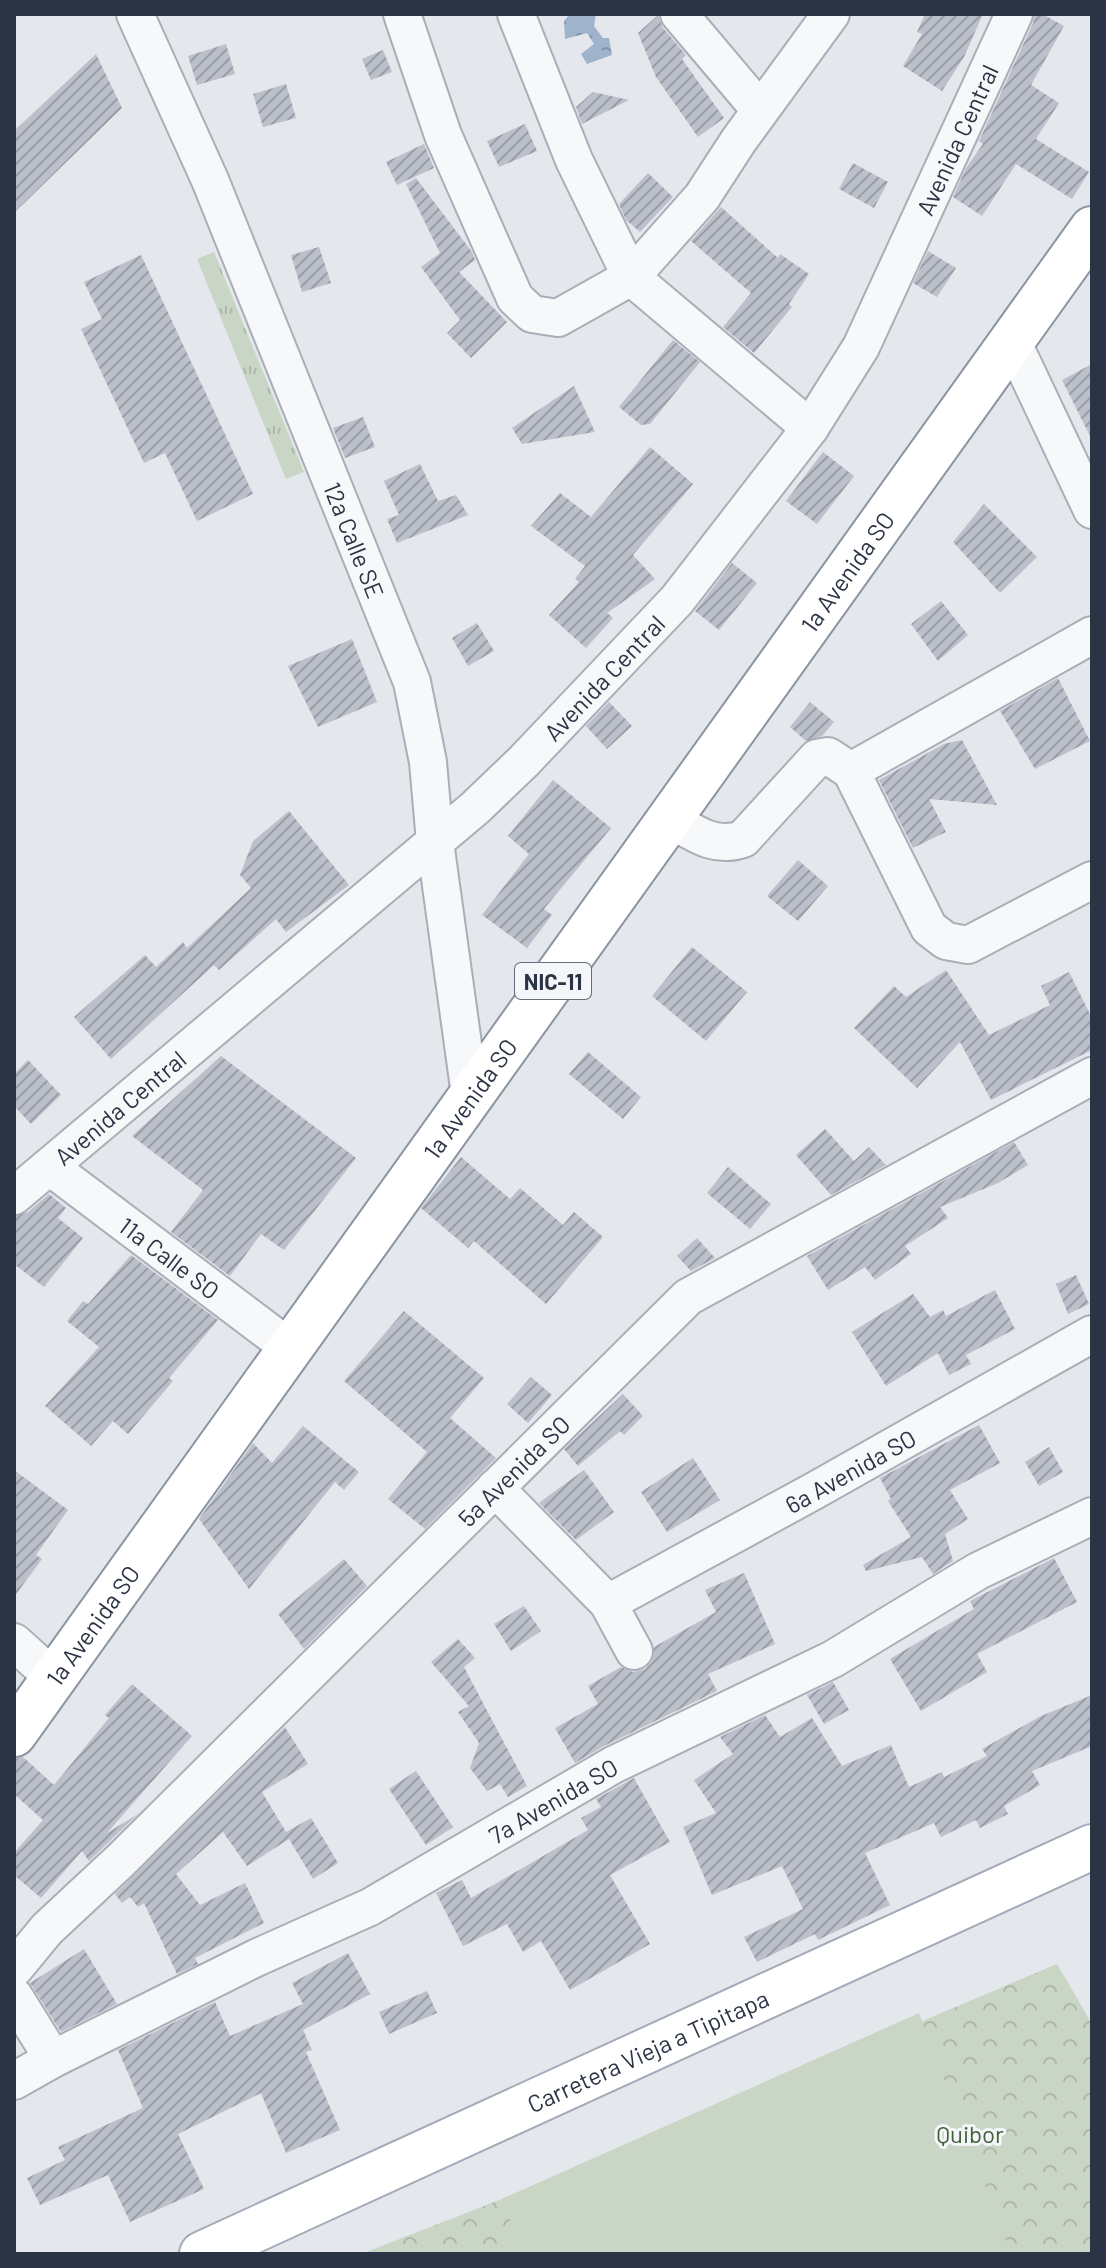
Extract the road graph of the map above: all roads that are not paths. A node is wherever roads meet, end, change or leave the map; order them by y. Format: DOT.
graph roads {
  1 [pos="135,14"];
  2 [pos="402,14"];
  3 [pos="516,14"];
  4 [pos="679,14"];
  5 [pos="831,14"];
  6 [pos="1014,14"];
  7 [pos="760,110"];
  8 [pos="1092,229"];
  9 [pos="631,277"];
  10 [pos="1013,343"];
  11 [pos="810,428"];
  12 [pos="1092,510"];
  13 [pos="1092,635"];
  14 [pos="851,771"];
  15 [pos="670,819"];
  16 [pos="435,842"];
  17 [pos="1092,880"];
  18 [pos="1092,1076"];
  19 [pos="470,1095"];
  20 [pos="50,1167"];
  21 [pos="14,1196"];
  22 [pos="1092,1334"];
  23 [pos="290,1348"];
  24 [pos="495,1488"];
  25 [pos="1092,1516"];
  26 [pos="608,1603"];
  27 [pos="14,1642"];
  28 [pos="634,1651"];
  29 [pos="54,1678"];
  30 [pos="14,1734"];
  31 [pos="1092,1847"];
  32 [pos="14,1969"];
  33 [pos="14,1996"];
  34 [pos="53,2059"];
  35 [pos="14,2081"];
  36 [pos="202,2254"];
  1 -- 16 [label="street, 12a Calle SE"];
  2 -- 9 [label="street"];
  3 -- 9 [label="street"];
  4 -- 7 [label="street"];
  5 -- 7 [label="street"];
  6 -- 11 [label="street, Avenida Central"];
  7 -- 9 [label="street"];
  8 -- 10 [label="main road, 1a Avenida SO / NIC-11"];
  9 -- 11 [label="street"];
  10 -- 12 [label="street"];
  10 -- 15 [label="main road, 1a Avenida SO / NIC-11"];
  11 -- 16 [label="street, Avenida Central"];
  13 -- 14 [label="street"];
  14 -- 15 [label="street"];
  14 -- 17 [label="street"];
  15 -- 19 [label="main road, 1a Avenida SO / NIC-11"];
  16 -- 19 [label="street, 12a Calle SE"];
  16 -- 20 [label="street, Avenida Central"];
  18 -- 24 [label="street, 5a Avenida SO"];
  19 -- 23 [label="main road, 1a Avenida SO / NIC-11"];
  20 -- 21 [label="street, Avenida Central"];
  20 -- 23 [label="street, 11a Calle SO"];
  22 -- 26 [label="street, 6a Avenida SO"];
  23 -- 29 [label="main road, 1a Avenida SO / NIC-11"];
  24 -- 26 [label="street"];
  24 -- 32 [label="street, 5a Avenida SO"];
  25 -- 34 [label="street, 7a Avenida SO"];
  26 -- 28 [label="street"];
  27 -- 29 [label="street"];
  29 -- 30 [label="main road, 1a Avenida SO / NIC-11"];
  31 -- 36 [label="main road, Carretera Vieja a Tipitapa"];
  33 -- 34 [label="street"];
  34 -- 35 [label="street, 7a Avenida SO"];
}
